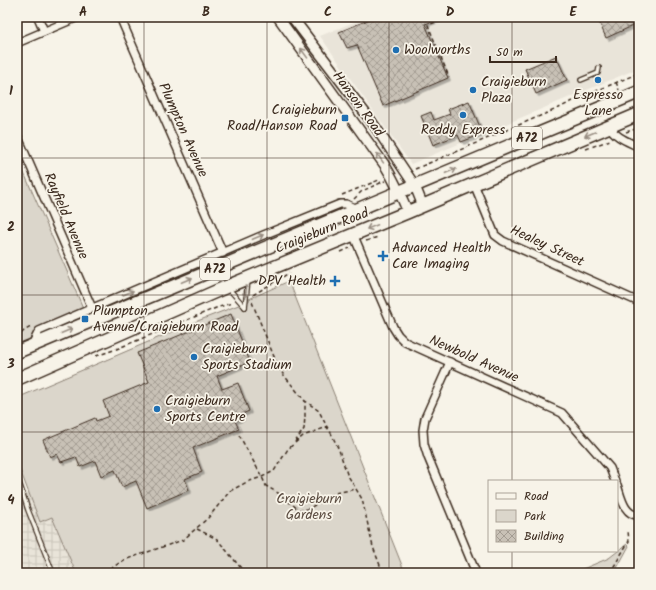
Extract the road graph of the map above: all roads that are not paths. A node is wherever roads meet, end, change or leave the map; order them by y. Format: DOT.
graph roads {
  1 [pos="38,17"];
  2 [pos="78,17"];
  3 [pos="120,17"];
  4 [pos="278,17"];
  5 [pos="292,17"];
  6 [pos="44,32"];
  7 [pos="17,43"];
  8 [pos="599,68"];
  9 [pos="581,80"];
  10 [pos="639,92"];
  11 [pos="639,114"];
  12 [pos="609,126"];
  13 [pos="17,135"];
  14 [pos="639,147"];
  15 [pos="474,184"];
  16 [pos="415,186"];
  17 [pos="400,192"];
  18 [pos="423,206"];
  19 [pos="353,207"];
  20 [pos="408,212"];
  21 [pos="353,234"];
  22 [pos="222,253"];
  23 [pos="248,278"];
  24 [pos="226,287"];
  25 [pos="639,302"];
  26 [pos="92,308"];
  27 [pos="32,346"];
  28 [pos="17,352"];
  29 [pos="450,362"];
  30 [pos="17,378"];
  31 [pos="17,476"];
  32 [pos="615,480"];
  33 [pos="618,488"];
  34 [pos="639,515"];
  35 [pos="53,573"];
  36 [pos="476,573"];
  1 -- 6 [label="street"];
  2 -- 6 [label="street"];
  3 -- 22 [label="street, Plumpton Avenue"];
  17 -- 4 [label="street, Hanson Road, one-way"];
  5 -- 16 [label="street, Hanson Road"];
  6 -- 7 [label="street"];
  8 -- 9 [label="lane"];
  16 -- 10 [label="main road, Craigieburn Road / A72, one-way"];
  11 -- 12 [label="main road, Craigieburn Road / A72"];
  12 -- 14 [label="street"];
  12 -- 15 [label="main road, Craigieburn Road / A72, one-way"];
  13 -- 26 [label="street, Rayfield Avenue"];
  15 -- 18 [label="main road, Craigieburn Road / A72"];
  15 -- 25 [label="street, Healey Street"];
  16 -- 17 [label="main road, Craigieburn Road / A72"];
  16 -- 18 [label="street, Hanson Road"];
  17 -- 19 [label="main road, Craigieburn Road / A72"];
  17 -- 20 [label="street, Hanson Road"];
  18 -- 20 [label="main road, Craigieburn Road / A72"];
  22 -- 19 [label="street, Craigieburn Road, one-way"];
  27 -- 19 [label="main road, Craigieburn Road / A72, one-way"];
  20 -- 21 [label="main road, Craigieburn Road / A72, one-way"];
  21 -- 23 [label="main road, Craigieburn Road / A72"];
  21 -- 29 [label="street, Newbold Avenue"];
  26 -- 22 [label="street, Craigieburn Road, one-way"];
  23 -- 24 [label="main road, Craigieburn Road / A72"];
  23 -- 24 [label="lane, one-way"];
  24 -- 30 [label="main road, Craigieburn Road / A72"];
  26 -- 27 [label="street, Craigieburn Road"];
  27 -- 28 [label="main road, Craigieburn Road / A72"];
  29 -- 32 [label="street, Newbold Avenue"];
  29 -- 36 [label="street"];
  31 -- 35 [label="lane"];
  33 -- 34 [label="street"];
}
